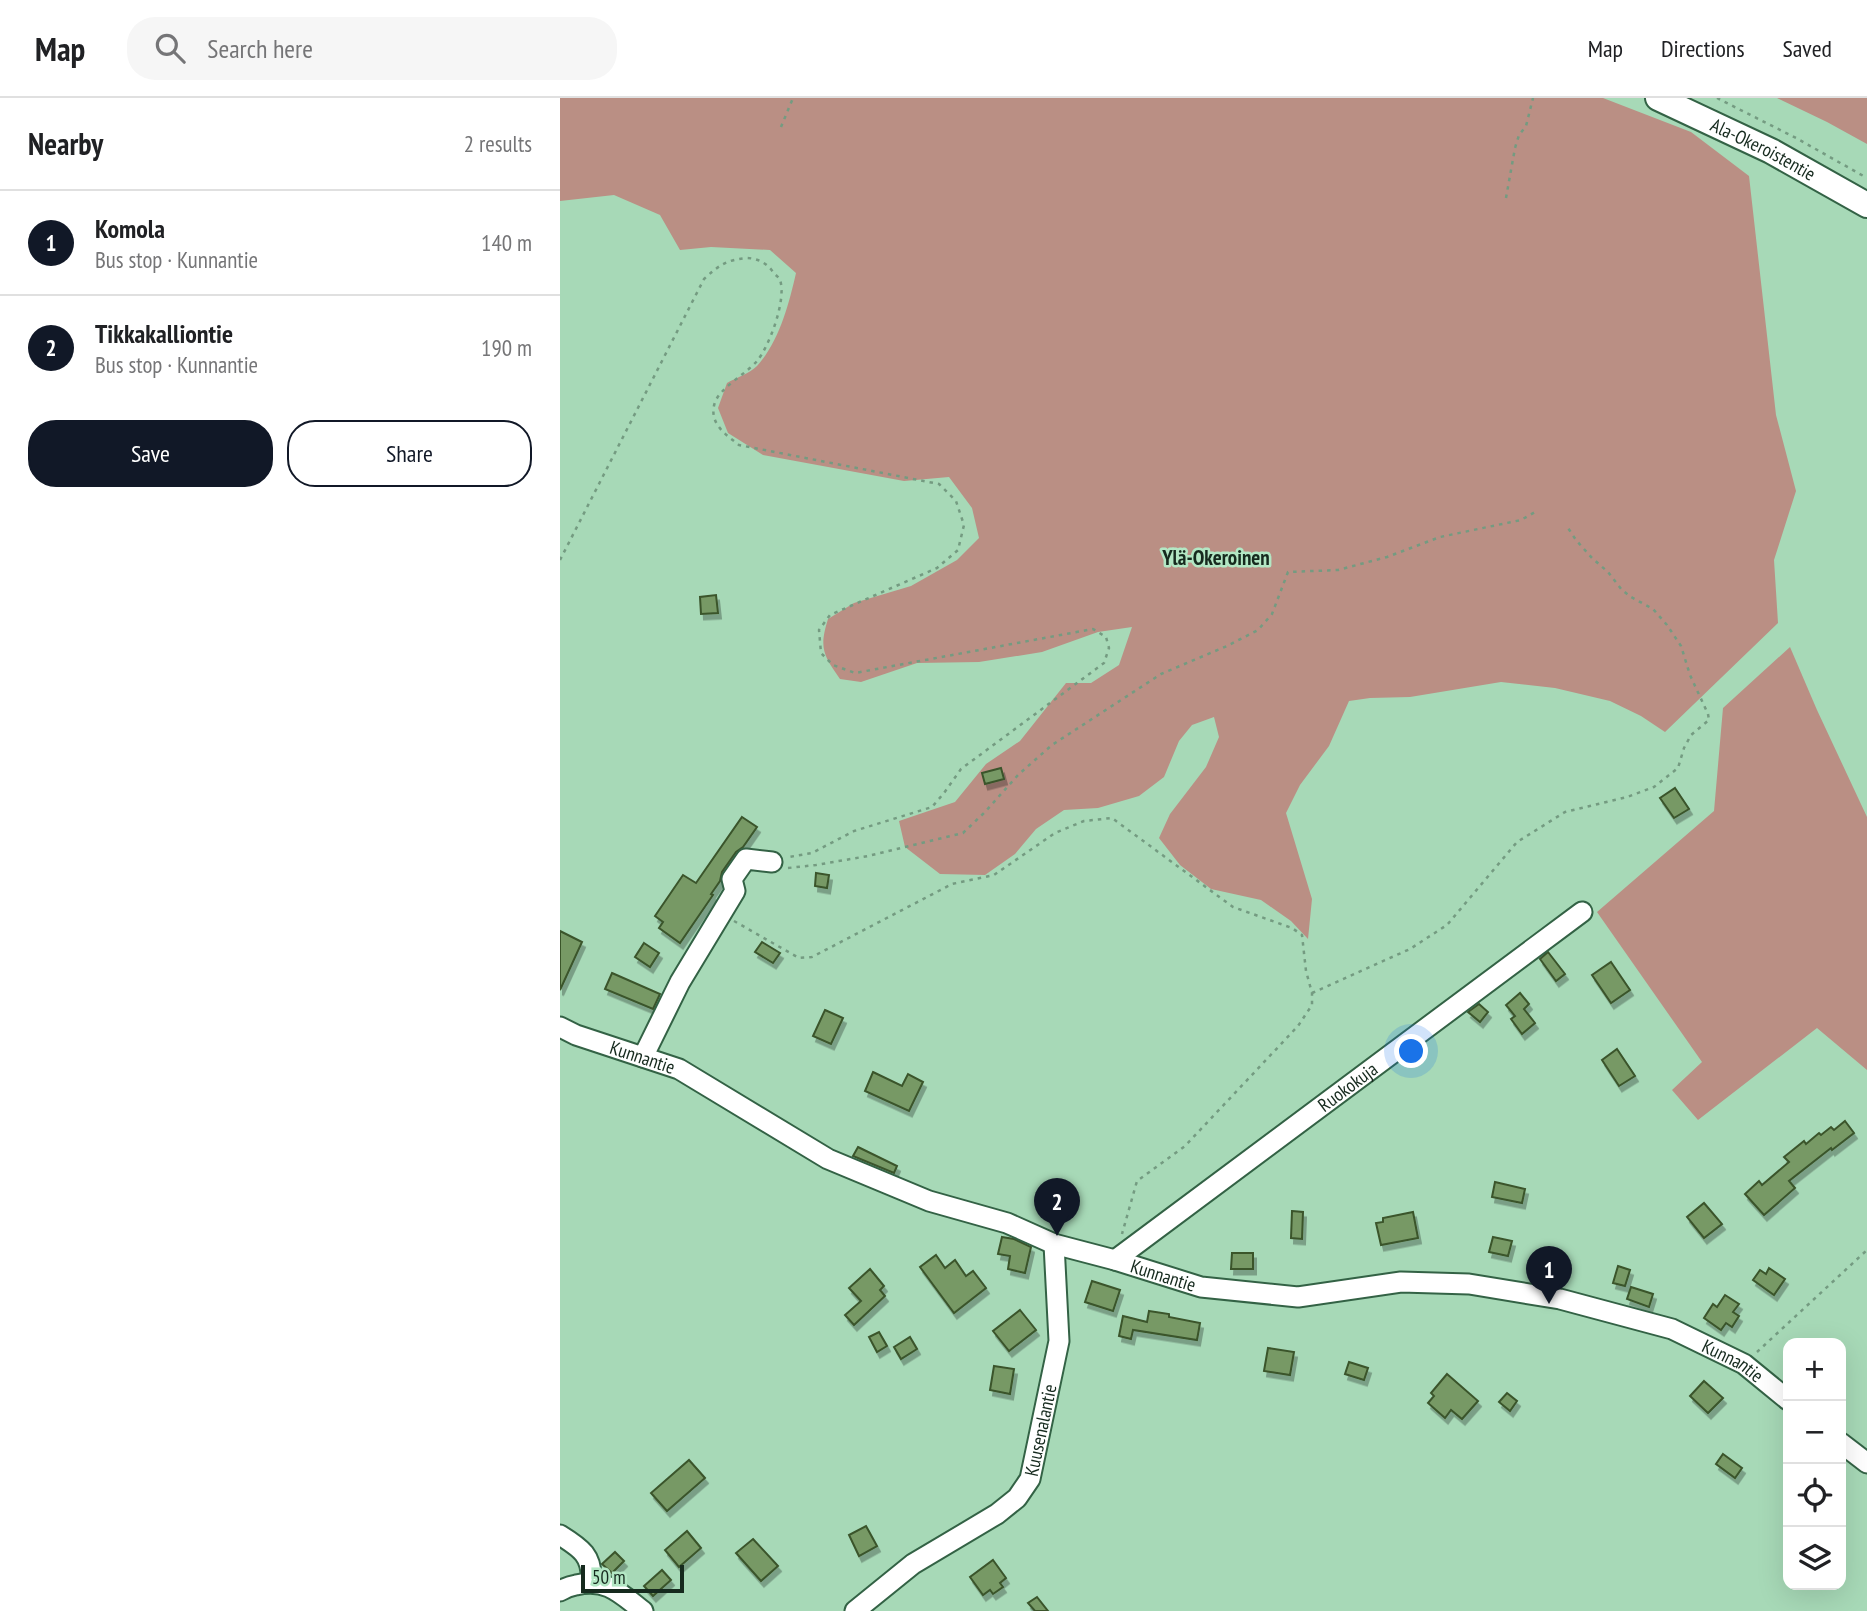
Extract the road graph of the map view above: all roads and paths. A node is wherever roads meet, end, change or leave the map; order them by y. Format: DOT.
graph roads {
  1 [pos="793,98"];
  2 [pos="1532,98"];
  3 [pos="1658,98"];
  4 [pos="1717,98"];
  5 [pos="781,127"];
  6 [pos="1867,178"];
  7 [pos="1506,198"];
  8 [pos="1867,205"];
  9 [pos="1535,512"];
  10 [pos="1568,528"];
  11 [pos="560,560"];
  12 [pos="772,862"];
  13 [pos="1582,912"];
  14 [pos="722,914"];
  15 [pos="1312,993"];
  16 [pos="560,1027"];
  17 [pos="643,1057"];
  18 [pos="1054,1244"];
  19 [pos="1867,1250"];
  20 [pos="1115,1260"];
  21 [pos="1744,1364"];
  22 [pos="1783,1396"];
  23 [pos="1846,1447"];
  24 [pos="1867,1463"];
  25 [pos="560,1535"];
  26 [pos="591,1582"];
  27 [pos="560,1591"];
  28 [pos="643,1611"];
  29 [pos="855,1611"];
  1 -- 5 [label="path"];
  2 -- 7 [label="path"];
  3 -- 8 [label="main road, Ala-Okeroistentie"];
  4 -- 6 [label="path"];
  9 -- 12 [label="path"];
  10 -- 15 [label="path"];
  11 -- 12 [label="path"];
  12 -- 14 [label="street"];
  13 -- 20 [label="street, Ruokokuja"];
  14 -- 15 [label="path"];
  14 -- 17 [label="street"];
  15 -- 20 [label="path"];
  16 -- 17 [label="street, Kunnantie"];
  17 -- 18 [label="street, Kunnantie"];
  18 -- 20 [label="street, Kunnantie"];
  18 -- 29 [label="street, Kuusenalantie"];
  19 -- 21 [label="path"];
  20 -- 21 [label="street, Kunnantie"];
  21 -- 22 [label="street, Kunnantie"];
  23 -- 24 [label="street"];
  25 -- 26 [label="street"];
  26 -- 27 [label="street"];
  26 -- 28 [label="street"];
}
